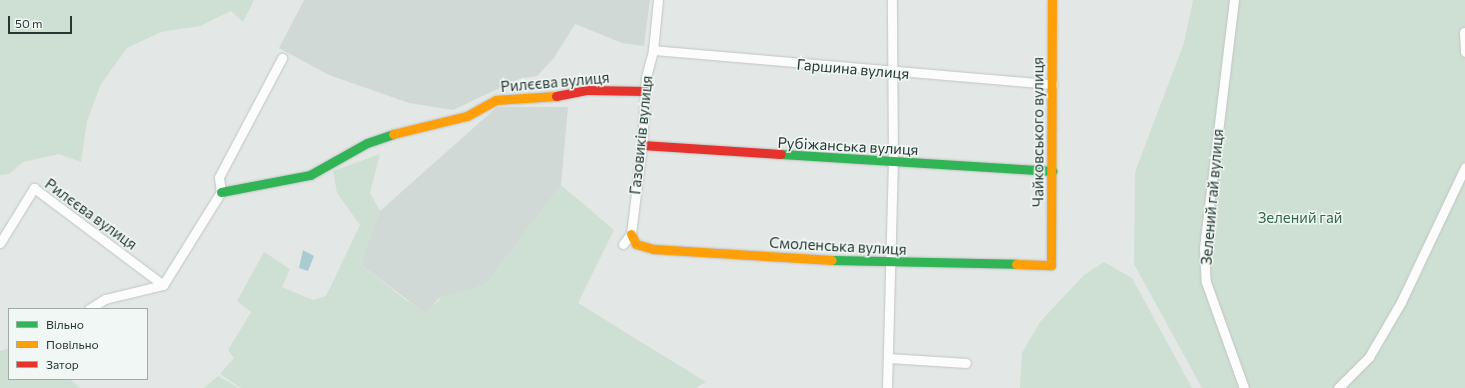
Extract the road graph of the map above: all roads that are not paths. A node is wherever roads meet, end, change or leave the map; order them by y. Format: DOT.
graph roads {
  1 [pos="658,0"];
  2 [pos="892,0"];
  3 [pos="1052,0"];
  4 [pos="1234,0"];
  5 [pos="1464,32"];
  6 [pos="653,50"];
  7 [pos="1465,52"];
  8 [pos="282,58"];
  9 [pos="890,72"];
  10 [pos="1054,84"];
  11 [pos="646,91"];
  12 [pos="642,145"];
  13 [pos="893,163"];
  14 [pos="1465,167"];
  15 [pos="1052,171"];
  16 [pos="221,192"];
  17 [pos="631,234"];
  18 [pos="0,243"];
  19 [pos="623,244"];
  20 [pos="890,263"];
  21 [pos="1051,265"];
  22 [pos="163,285"];
  23 [pos="91,308"];
  24 [pos="888,358"];
  25 [pos="966,363"];
  26 [pos="887,388"];
  27 [pos="1244,388"];
  28 [pos="1338,388"];
  1 -- 6 [label="street, Газовиків вулиця"];
  2 -- 9 [label="street"];
  3 -- 10 [label="street, Чайковського вулиця"];
  4 -- 27 [label="street, Зелений гай вулиця"];
  5 -- 7 [label="street"];
  6 -- 9 [label="street, Гаршина вулиця"];
  6 -- 11 [label="street, Газовиків вулиця"];
  8 -- 16 [label="street"];
  9 -- 10 [label="street, Гаршина вулиця"];
  9 -- 13 [label="street"];
  10 -- 15 [label="street, Чайковського вулиця"];
  11 -- 12 [label="street, Газовиків вулиця"];
  11 -- 16 [label="street, Рилєєва вулиця"];
  12 -- 13 [label="street, Рубіжанська вулиця"];
  12 -- 17 [label="street, Газовиків вулиця"];
  13 -- 15 [label="street, Рубіжанська вулиця"];
  13 -- 20 [label="street"];
  14 -- 28 [label="street"];
  15 -- 21 [label="street, Чайковського вулиця"];
  16 -- 22 [label="street"];
  17 -- 19 [label="street"];
  17 -- 20 [label="street, Смоленська вулиця"];
  18 -- 22 [label="street, Рилєєва вулиця"];
  20 -- 21 [label="street, Смоленська вулиця"];
  20 -- 24 [label="street"];
  22 -- 23 [label="street"];
  24 -- 25 [label="street"];
  24 -- 26 [label="street"];
}
